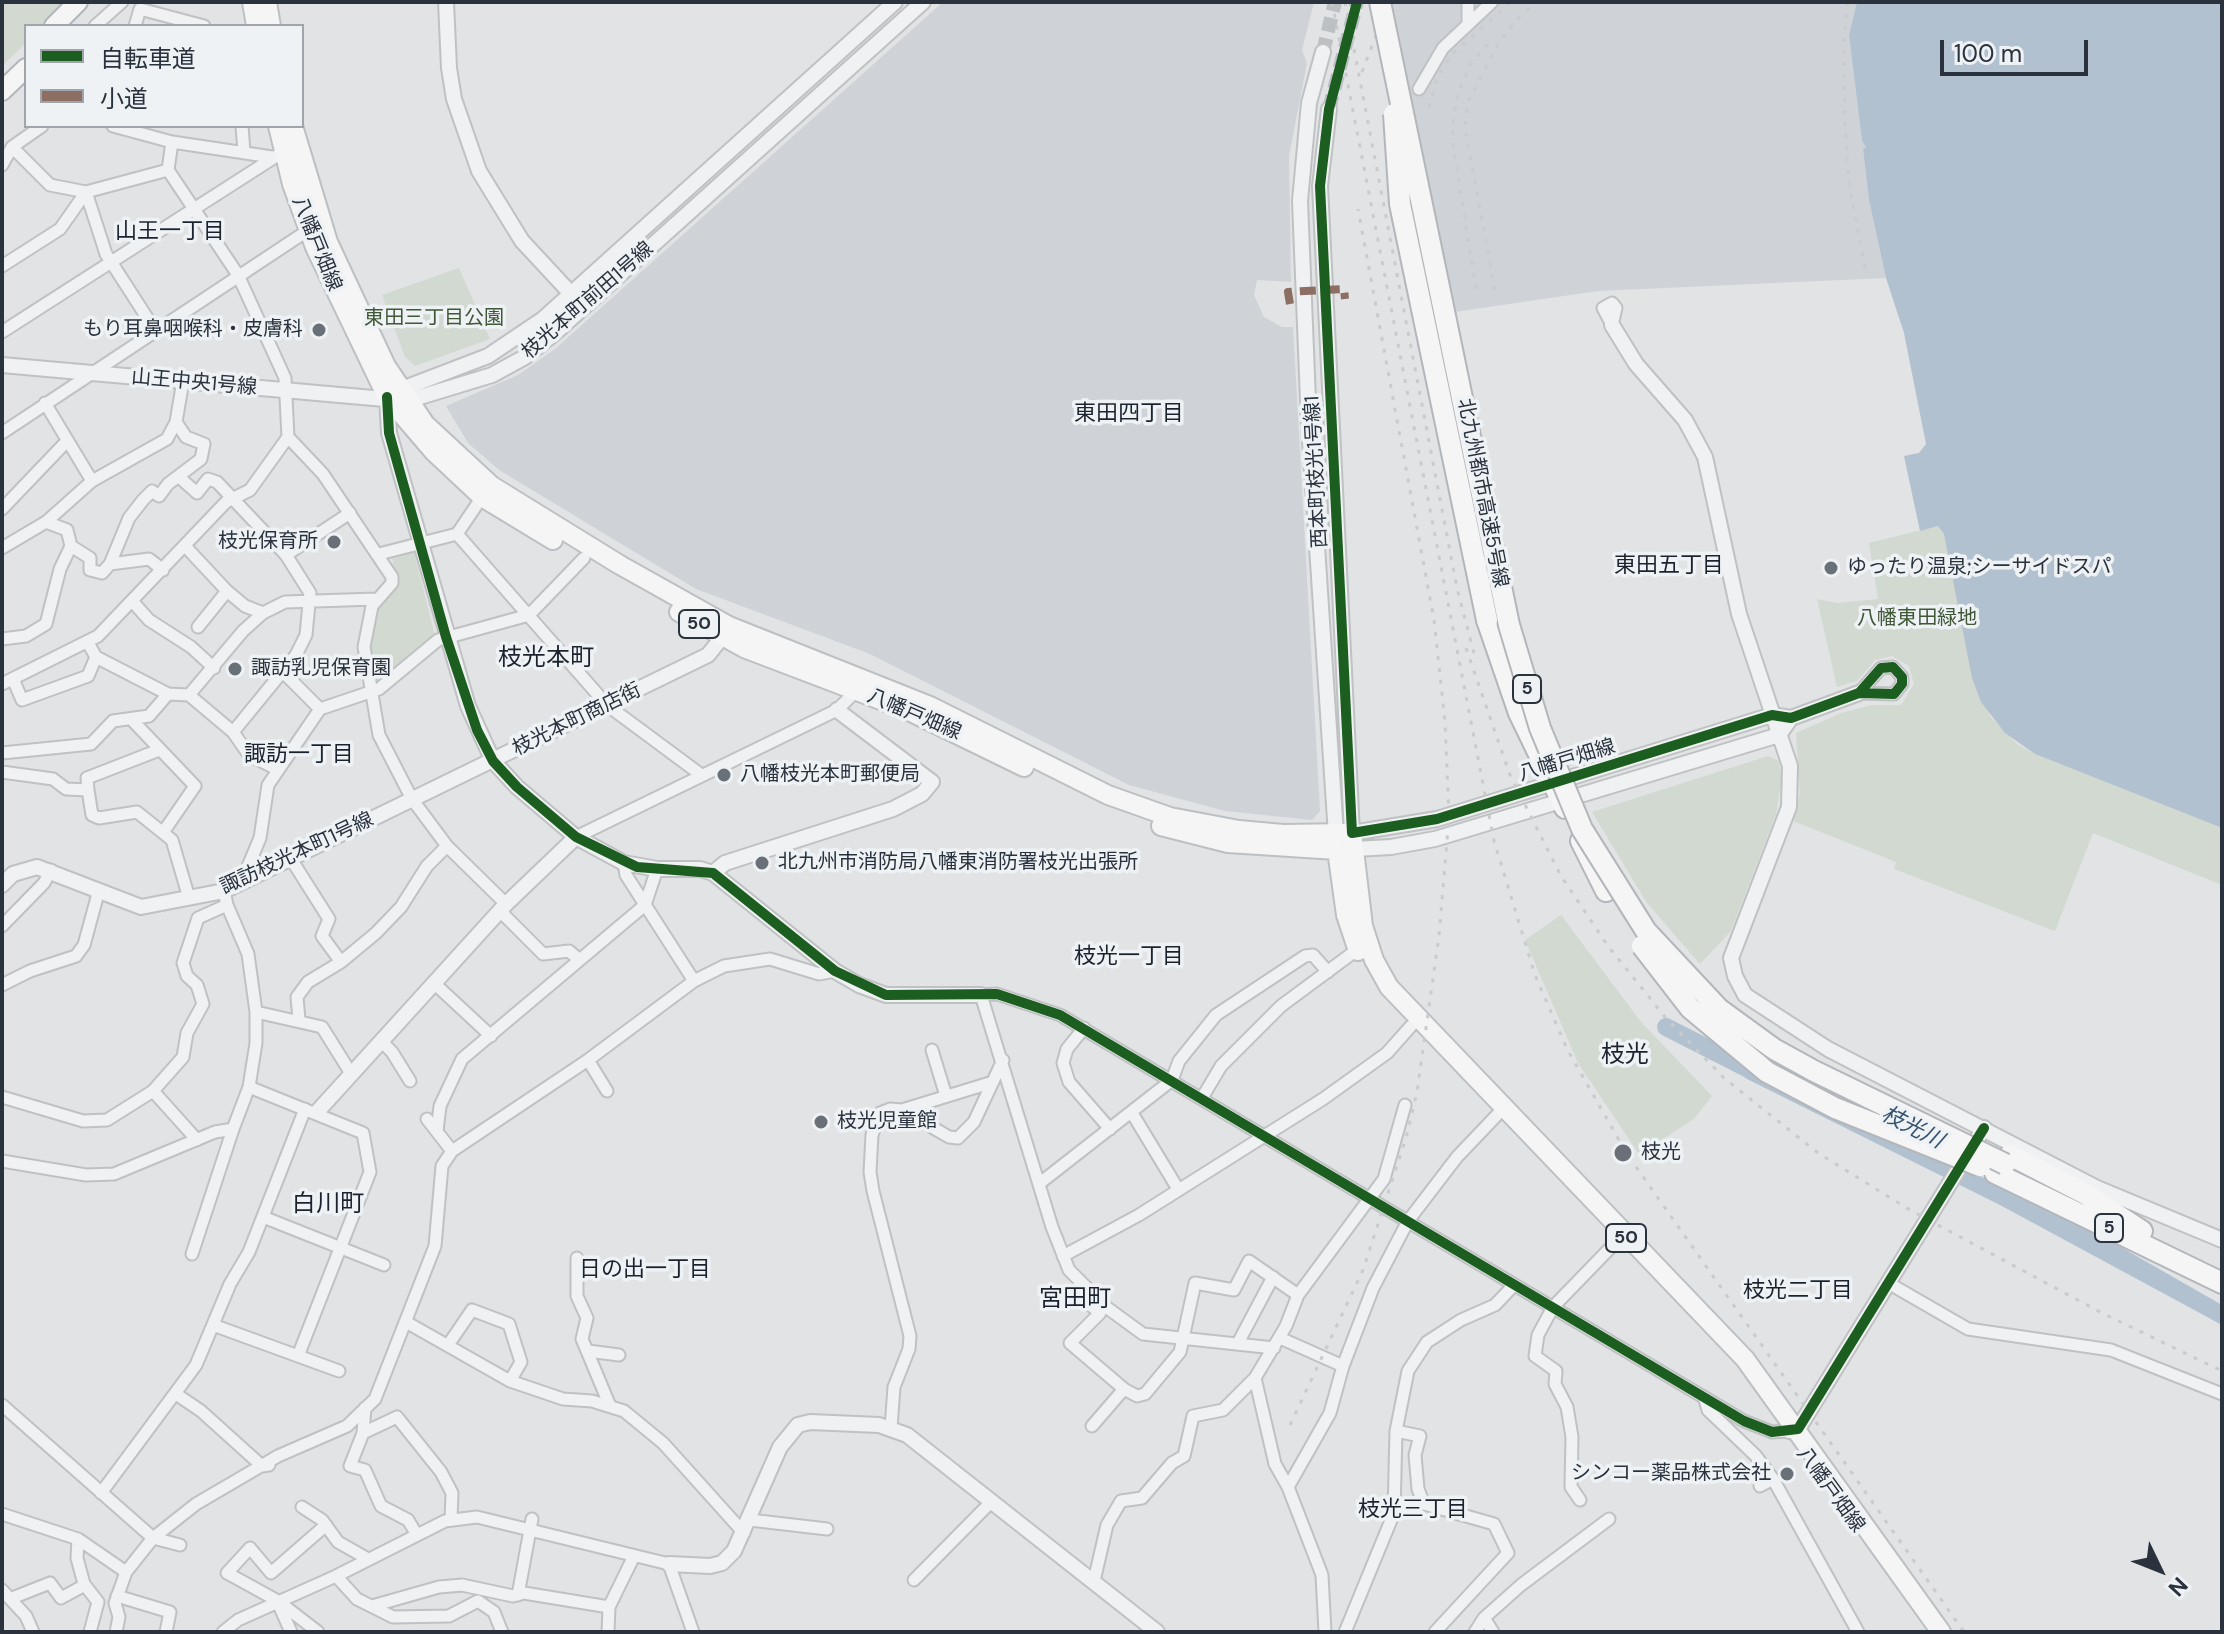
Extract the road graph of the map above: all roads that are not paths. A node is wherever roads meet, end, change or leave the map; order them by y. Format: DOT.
graph roads {
  1 [pos="78,2"];
  2 [pos="93,2"];
  3 [pos="252,2"];
  4 [pos="267,2"];
  5 [pos="446,2"];
  6 [pos="895,2"];
  7 [pos="923,2"];
  8 [pos="1377,2"];
  9 [pos="1468,2"];
  10 [pos="1492,2"];
  11 [pos="118,5"];
  12 [pos="140,9"];
  13 [pos="1468,21"];
  14 [pos="56,24"];
  15 [pos="71,24"];
  16 [pos="97,24"];
  17 [pos="136,24"];
  18 [pos="196,24"];
  19 [pos="256,24"];
  20 [pos="271,24"];
  21 [pos="1323,52"];
  22 [pos="24,55"];
  23 [pos="24,70"];
  24 [pos="2,76"];
  25 [pos="1419,89"];
  26 [pos="2,91"];
  27 [pos="1329,109"];
  28 [pos="39,128"];
  29 [pos="120,128"];
  30 [pos="242,128"];
  31 [pos="278,128"];
  32 [pos="292,128"];
  33 [pos="172,142"];
  34 [pos="12,147"];
  35 [pos="284,151"];
  36 [pos="244,152"];
  37 [pos="2,165"];
  38 [pos="168,170"];
  39 [pos="86,192"];
  40 [pos="193,208"];
  41 [pos="314,227"];
  42 [pos="111,261"];
  43 [pos="2,266"];
  44 [pos="238,275"];
  45 [pos="1324,276"];
  46 [pos="1304,277"];
  47 [pos="570,294"];
  48 [pos="583,307"];
  49 [pos="1612,325"];
  50 [pos="155,330"];
  51 [pos="2,332"];
  52 [pos="2,365"];
  53 [pos="88,374"];
  54 [pos="183,381"];
  55 [pos="285,392"];
  56 [pos="398,395"];
  57 [pos="45,403"];
  58 [pos="176,422"];
  59 [pos="2,433"];
  60 [pos="288,437"];
  61 [pos="67,441"];
  62 [pos="179,477"];
  63 [pos="92,481"];
  64 [pos="482,497"];
  65 [pos="236,499"];
  66 [pos="2,509"];
  67 [pos="350,513"];
  68 [pos="46,522"];
  69 [pos="457,534"];
  70 [pos="421,543"];
  71 [pos="71,546"];
  72 [pos="185,546"];
  73 [pos="2,548"];
  74 [pos="379,554"];
  75 [pos="286,555"];
  76 [pos="584,558"];
  77 [pos="110,564"];
  78 [pos="163,570"];
  79 [pos="227,591"];
  80 [pos="376,599"];
  81 [pos="311,600"];
  82 [pos="132,601"];
  83 [pos="263,613"];
  84 [pos="529,615"];
  85 [pos="198,627"];
  86 [pos="726,632"];
  87 [pos="446,637"];
  88 [pos="2,639"];
  89 [pos="88,643"];
  90 [pos="96,657"];
  91 [pos="214,668"];
  92 [pos="284,673"];
  93 [pos="7,682"];
  94 [pos="856,691"];
  95 [pos="369,693"];
  96 [pos="1859,693"];
  97 [pos="168,694"];
  98 [pos="189,695"];
  99 [pos="607,705"];
  100 [pos="320,709"];
  101 [pos="837,710"];
  102 [pos="1772,715"];
  103 [pos="1791,718"];
  104 [pos="133,721"];
  105 [pos="233,732"];
  106 [pos="1779,735"];
  107 [pos="159,750"];
  108 [pos="2,753"];
  109 [pos="493,761"];
  110 [pos="277,769"];
  111 [pos="2,772"];
  112 [pos="700,774"];
  113 [pos="88,790"];
  114 [pos="1563,791"];
  115 [pos="412,799"];
  116 [pos="164,831"];
  117 [pos="576,837"];
  118 [pos="1344,842"];
  119 [pos="447,846"];
  120 [pos="291,859"];
  121 [pos="624,863"];
  122 [pos="657,869"];
  123 [pos="51,870"];
  124 [pos="713,873"];
  125 [pos="241,884"];
  126 [pos="2,885"];
  127 [pos="1613,887"];
  128 [pos="99,890"];
  129 [pos="189,898"];
  130 [pos="226,898"];
  131 [pos="645,905"];
  132 [pos="503,908"];
  133 [pos="2,926"];
  134 [pos="1358,949"];
  135 [pos="577,958"];
  136 [pos="341,962"];
  137 [pos="835,971"];
  138 [pos="1328,972"];
  139 [pos="694,981"];
  140 [pos="435,984"];
  141 [pos="2,985"];
  142 [pos="981,995"];
  143 [pos="256,1012"];
  144 [pos="299,1020"];
  145 [pos="1411,1026"];
  146 [pos="1084,1028"];
  147 [pos="491,1036"];
  148 [pos="382,1042"];
  149 [pos="932,1050"];
  150 [pos="588,1060"];
  151 [pos="1003,1060"];
  152 [pos="352,1075"];
  153 [pos="1172,1080"];
  154 [pos="410,1081"];
  155 [pos="993,1082"];
  156 [pos="249,1087"];
  157 [pos="153,1091"];
  158 [pos="607,1091"];
  159 [pos="946,1096"];
  160 [pos="2,1097"];
  161 [pos="1202,1098"];
  162 [pos="1405,1105"];
  163 [pos="902,1110"];
  164 [pos="311,1111"];
  165 [pos="1132,1113"];
  166 [pos="1497,1115"];
  167 [pos="427,1119"];
  168 [pos="1984,1128"];
  169 [pos="233,1129"];
  170 [pos="1110,1129"];
  171 [pos="437,1131"];
  172 [pos="1261,1135"];
  173 [pos="197,1140"];
  174 [pos="452,1151"];
  175 [pos="2,1161"];
  176 [pos="1992,1162"];
  177 [pos="1040,1183"];
  178 [pos="1178,1189"];
  179 [pos="1371,1197"];
  180 [pos="263,1217"];
  181 [pos="1408,1221"];
  182 [pos="2222,1240"];
  183 [pos="1617,1241"];
  184 [pos="341,1248"];
  185 [pos="192,1254"];
  186 [pos="1063,1256"];
  187 [pos="577,1258"];
  188 [pos="384,1265"];
  189 [pos="2222,1270"];
  190 [pos="1273,1277"];
  191 [pos="1079,1280"];
  192 [pos="2222,1283"];
  193 [pos="1890,1284"];
  194 [pos="1514,1285"];
  195 [pos="1298,1295"];
  196 [pos="1553,1307"];
  197 [pos="406,1322"];
  198 [pos="213,1325"];
  199 [pos="1181,1338"];
  200 [pos="1238,1343"];
  201 [pos="1277,1343"];
  202 [pos="448,1345"];
  203 [pos="588,1351"];
  204 [pos="619,1355"];
  205 [pos="298,1356"];
  206 [pos="1343,1366"];
  207 [pos="339,1371"];
  208 [pos="1255,1378"];
  209 [pos="510,1381"];
  210 [pos="1124,1389"];
  211 [pos="176,1394"];
  212 [pos="2222,1394"];
  213 [pos="1704,1397"];
  214 [pos="2,1405"];
  215 [pos="610,1406"];
  216 [pos="365,1408"];
  217 [pos="1092,1426"];
  218 [pos="891,1428"];
  219 [pos="1792,1430"];
  220 [pos="1396,1431"];
  221 [pos="363,1433"];
  222 [pos="278,1464"];
  223 [pos="262,1466"];
  224 [pos="1773,1479"];
  225 [pos="1760,1486"];
  226 [pos="1288,1487"];
  227 [pos="101,1493"];
  228 [pos="1580,1500"];
  229 [pos="991,1502"];
  230 [pos="302,1507"];
  231 [pos="2,1514"];
  232 [pos="451,1519"];
  233 [pos="1609,1519"];
  234 [pos="326,1525"];
  235 [pos="531,1525"];
  236 [pos="747,1526"];
  237 [pos="827,1529"];
  238 [pos="417,1535"];
  239 [pos="153,1538"];
  240 [pos="78,1539"];
  241 [pos="180,1545"];
  242 [pos="634,1556"];
  243 [pos="368,1559"];
  244 [pos="669,1564"];
  245 [pos="126,1572"];
  246 [pos="336,1576"];
  247 [pos="914,1580"];
  248 [pos="1094,1581"];
  249 [pos="85,1585"];
  250 [pos="7,1594"];
  251 [pos="518,1595"];
  252 [pos="117,1596"];
  253 [pos="278,1601"];
  254 [pos="372,1606"];
  255 [pos="609,1607"];
  256 [pos="1484,1618"];
  257 [pos="30,1631"];
  258 [pos="90,1632"];
  259 [pos="116,1632"];
  260 [pos="166,1632"];
  261 [pos="223,1632"];
  262 [pos="291,1632"];
  263 [pos="318,1632"];
  264 [pos="502,1632"];
  265 [pos="608,1632"];
  266 [pos="693,1632"];
  267 [pos="1157,1632"];
  268 [pos="1325,1632"];
  269 [pos="1345,1632"];
  270 [pos="1435,1632"];
  271 [pos="1475,1632"];
  272 [pos="1493,1632"];
  273 [pos="1858,1632"];
  274 [pos="1928,1632"];
  275 [pos="1941,1632"];
  1 -- 14 [label="main road"];
  2 -- 15 [label="main road"];
  3 -- 19 [label="main road"];
  4 -- 20 [label="main road"];
  5 -- 47 [label="street"];
  6 -- 47 [label="street, 枝光本町前田1号線"];
  7 -- 48 [label="street, 枝光本町前田1号線"];
  8 -- 114 [label="highway, bridge"];
  8 -- 176 [label="highway, 北九州都市高速5号線 / 5, bridge"];
  9 -- 13 [label="street"];
  10 -- 13 [label="street"];
  11 -- 12 [label="street"];
  11 -- 16 [label="street"];
  12 -- 17 [label="street"];
  12 -- 18 [label="street"];
  13 -- 25 [label="street"];
  21 -- 46 [label="street, 西本町枝光1号線1"];
  22 -- 24 [label="main road"];
  23 -- 26 [label="main road"];
  27 -- 45 [label="street, 西本町枝光1号線1"];
  28 -- 34 [label="street"];
  29 -- 33 [label="street"];
  30 -- 36 [label="street"];
  31 -- 35 [label="main road, 八幡戸畑線 / 50"];
  32 -- 35 [label="main road, 八幡戸畑線 / 50"];
  33 -- 36 [label="street"];
  33 -- 38 [label="street"];
  34 -- 37 [label="street"];
  34 -- 39 [label="street"];
  35 -- 36 [label="street"];
  35 -- 40 [label="street"];
  35 -- 41 [label="main road, 八幡戸畑線 / 50"];
  38 -- 39 [label="street"];
  38 -- 40 [label="street"];
  39 -- 42 [label="street"];
  39 -- 43 [label="street"];
  40 -- 42 [label="street"];
  40 -- 44 [label="street"];
  41 -- 44 [label="street"];
  41 -- 56 [label="main road, 八幡戸畑線 / 50"];
  42 -- 50 [label="street"];
  42 -- 51 [label="street"];
  44 -- 50 [label="street"];
  44 -- 55 [label="street"];
  45 -- 46 [label="street"];
  45 -- 118 [label="street, 西本町枝光1号線1"];
  46 -- 118 [label="street, 西本町枝光1号線1"];
  47 -- 48 [label="street"];
  47 -- 56 [label="street, 枝光本町前田1号線"];
  48 -- 56 [label="street, 枝光本町前田1号線"];
  49 -- 102 [label="street"];
  50 -- 53 [label="street"];
  52 -- 53 [label="street, 山王中央1号線"];
  53 -- 54 [label="street, 山王中央1号線"];
  53 -- 57 [label="street"];
  54 -- 55 [label="street, 山王中央1号線"];
  54 -- 58 [label="street"];
  55 -- 56 [label="street, 山王中央1号線"];
  55 -- 60 [label="street"];
  56 -- 64 [label="main road, 八幡戸畑線 / 50"];
  56 -- 70 [label="street"];
  56 -- 86 [label="main road, 八幡戸畑線 / 50"];
  57 -- 59 [label="street"];
  57 -- 61 [label="street"];
  58 -- 62 [label="street"];
  58 -- 63 [label="street"];
  60 -- 65 [label="street"];
  60 -- 67 [label="street"];
  61 -- 63 [label="street"];
  61 -- 66 [label="street"];
  62 -- 65 [label="street"];
  62 -- 77 [label="street"];
  63 -- 68 [label="street"];
  64 -- 69 [label="street"];
  64 -- 76 [label="main road, 八幡戸畑線 / 50"];
  65 -- 72 [label="street"];
  65 -- 75 [label="street"];
  67 -- 74 [label="street"];
  67 -- 75 [label="street"];
  68 -- 71 [label="street"];
  68 -- 73 [label="street"];
  69 -- 70 [label="street"];
  69 -- 84 [label="street"];
  70 -- 74 [label="street"];
  70 -- 87 [label="street"];
  71 -- 77 [label="street"];
  71 -- 88 [label="street"];
  72 -- 78 [label="street"];
  72 -- 79 [label="street"];
  74 -- 80 [label="street"];
  75 -- 81 [label="street"];
  76 -- 84 [label="street"];
  76 -- 86 [label="main road, 八幡戸畑線 / 50"];
  77 -- 78 [label="street"];
  78 -- 82 [label="street"];
  79 -- 83 [label="street"];
  79 -- 85 [label="street"];
  80 -- 81 [label="street"];
  80 -- 95 [label="street"];
  81 -- 83 [label="street"];
  81 -- 92 [label="street"];
  82 -- 89 [label="street"];
  82 -- 91 [label="street"];
  83 -- 91 [label="street"];
  84 -- 87 [label="street"];
  84 -- 99 [label="street"];
  86 -- 94 [label="main road, 八幡戸畑線 / 50"];
  86 -- 99 [label="street, 枝光本町商店街"];
  86 -- 118 [label="main road, 八幡戸畑線 / 50"];
  87 -- 95 [label="street"];
  87 -- 109 [label="street"];
  89 -- 90 [label="street"];
  89 -- 93 [label="street"];
  90 -- 93 [label="street"];
  90 -- 97 [label="street"];
  91 -- 98 [label="street"];
  92 -- 100 [label="street"];
  92 -- 105 [label="street"];
  94 -- 101 [label="street"];
  94 -- 118 [label="main road, 八幡戸畑線 / 50"];
  95 -- 100 [label="street"];
  95 -- 115 [label="street"];
  96 -- 103 [label="street"];
  97 -- 98 [label="street"];
  97 -- 104 [label="street"];
  98 -- 105 [label="street"];
  99 -- 109 [label="street, 枝光本町商店街"];
  99 -- 112 [label="street"];
  100 -- 110 [label="street"];
  101 -- 112 [label="street"];
  101 -- 124 [label="street"];
  102 -- 103 [label="street, 八幡戸畑線"];
  102 -- 106 [label="street"];
  102 -- 114 [label="street, 八幡戸畑線"];
  103 -- 106 [label="street"];
  104 -- 107 [label="street"];
  104 -- 108 [label="street"];
  105 -- 110 [label="street"];
  106 -- 114 [label="street, 八幡戸畑線"];
  106 -- 168 [label="street"];
  107 -- 113 [label="street"];
  107 -- 116 [label="street"];
  109 -- 115 [label="street, 枝光本町商店街"];
  109 -- 117 [label="street"];
  110 -- 125 [label="street"];
  111 -- 113 [label="street"];
  112 -- 117 [label="street"];
  113 -- 116 [label="street"];
  114 -- 118 [label="street, 八幡戸畑線"];
  114 -- 127 [label="highway"];
  115 -- 119 [label="street"];
  115 -- 120 [label="street, 諏訪枝光本町1号線"];
  116 -- 129 [label="street"];
  117 -- 121 [label="street"];
  117 -- 132 [label="street"];
  118 -- 134 [label="main road, 八幡戸畑線 / 50"];
  118 -- 219 [label="main road, 八幡戸畑線 / 50"];
  119 -- 132 [label="street"];
  119 -- 136 [label="street"];
  120 -- 125 [label="street, 諏訪枝光本町1号線"];
  120 -- 136 [label="street"];
  121 -- 122 [label="street"];
  121 -- 131 [label="street"];
  122 -- 124 [label="street"];
  122 -- 131 [label="street"];
  123 -- 126 [label="street, 諏訪枝光本町1号線"];
  123 -- 128 [label="street, 諏訪枝光本町1号線"];
  123 -- 133 [label="street"];
  124 -- 137 [label="street"];
  125 -- 130 [label="street, 諏訪枝光本町1号線"];
  127 -- 176 [label="highway"];
  127 -- 176 [label="highway, bridge"];
  128 -- 129 [label="street, 諏訪枝光本町1号線"];
  128 -- 141 [label="street"];
  129 -- 130 [label="street, 諏訪枝光本町1号線"];
  130 -- 143 [label="street"];
  130 -- 157 [label="street"];
  131 -- 135 [label="street"];
  131 -- 139 [label="street"];
  132 -- 135 [label="street"];
  132 -- 140 [label="street"];
  134 -- 138 [label="street"];
  134 -- 145 [label="main road, 八幡戸畑線 / 50"];
  135 -- 147 [label="street"];
  136 -- 144 [label="street"];
  137 -- 139 [label="street"];
  137 -- 142 [label="street"];
  138 -- 153 [label="street"];
  138 -- 161 [label="street"];
  139 -- 150 [label="street"];
  140 -- 147 [label="street"];
  140 -- 148 [label="street"];
  142 -- 146 [label="street"];
  142 -- 151 [label="street"];
  143 -- 144 [label="street"];
  143 -- 156 [label="street"];
  144 -- 152 [label="street"];
  145 -- 166 [label="main road, 八幡戸畑線 / 50"];
  145 -- 172 [label="street"];
  146 -- 153 [label="street"];
  146 -- 170 [label="street"];
  147 -- 171 [label="street"];
  148 -- 152 [label="street"];
  148 -- 154 [label="street"];
  149 -- 159 [label="street"];
  150 -- 158 [label="street"];
  150 -- 174 [label="street"];
  151 -- 155 [label="street"];
  151 -- 177 [label="street"];
  152 -- 164 [label="street"];
  153 -- 161 [label="street"];
  153 -- 165 [label="street"];
  155 -- 159 [label="street"];
  155 -- 163 [label="street"];
  156 -- 164 [label="street"];
  156 -- 169 [label="street"];
  157 -- 160 [label="street"];
  157 -- 173 [label="street"];
  159 -- 163 [label="street"];
  161 -- 172 [label="street"];
  162 -- 179 [label="street"];
  163 -- 218 [label="street"];
  164 -- 180 [label="street"];
  164 -- 184 [label="street"];
  165 -- 170 [label="street"];
  165 -- 178 [label="street"];
  166 -- 181 [label="street"];
  166 -- 183 [label="main road, 八幡戸畑線 / 50"];
  167 -- 171 [label="street"];
  168 -- 176 [label="street"];
  168 -- 182 [label="street"];
  169 -- 173 [label="street"];
  169 -- 185 [label="street"];
  170 -- 177 [label="street"];
  171 -- 174 [label="street"];
  172 -- 178 [label="street"];
  172 -- 179 [label="street"];
  173 -- 175 [label="street"];
  174 -- 197 [label="street"];
  176 -- 189 [label="highway"];
  176 -- 192 [label="highway, 北九州都市高速5号線 / 5"];
  176 -- 193 [label="street"];
  177 -- 186 [label="street"];
  178 -- 186 [label="street"];
  179 -- 181 [label="street"];
  179 -- 195 [label="street"];
  180 -- 184 [label="street"];
  180 -- 198 [label="street"];
  181 -- 194 [label="street"];
  181 -- 206 [label="street"];
  183 -- 196 [label="street"];
  183 -- 219 [label="main road, 八幡戸畑線 / 50"];
  184 -- 188 [label="street"];
  184 -- 205 [label="street"];
  186 -- 191 [label="street"];
  187 -- 203 [label="street"];
  190 -- 195 [label="street"];
  190 -- 199 [label="street"];
  190 -- 200 [label="street"];
  191 -- 199 [label="street"];
  191 -- 210 [label="street"];
  193 -- 212 [label="street"];
  193 -- 219 [label="street"];
  194 -- 196 [label="street"];
  194 -- 220 [label="street"];
  195 -- 201 [label="street"];
  196 -- 213 [label="street"];
  196 -- 228 [label="street"];
  197 -- 202 [label="street"];
  197 -- 216 [label="street"];
  198 -- 205 [label="street"];
  198 -- 211 [label="street"];
  199 -- 200 [label="street"];
  199 -- 210 [label="street"];
  200 -- 201 [label="street"];
  201 -- 206 [label="street"];
  201 -- 208 [label="street"];
  202 -- 209 [label="street"];
  202 -- 209 [label="street"];
  203 -- 204 [label="street"];
  203 -- 215 [label="street"];
  205 -- 207 [label="street"];
  206 -- 226 [label="street"];
  208 -- 226 [label="street"];
  208 -- 248 [label="street"];
  209 -- 215 [label="street"];
  210 -- 217 [label="street"];
  211 -- 223 [label="street"];
  211 -- 227 [label="street"];
  213 -- 219 [label="street"];
  213 -- 224 [label="street"];
  214 -- 227 [label="street"];
  215 -- 236 [label="street"];
  216 -- 221 [label="street"];
  216 -- 223 [label="street"];
  218 -- 229 [label="street"];
  218 -- 236 [label="street"];
  219 -- 274 [label="main road, 八幡戸畑線 / 50"];
  219 -- 275 [label="main road, 八幡戸畑線 / 50"];
  220 -- 269 [label="street"];
  220 -- 270 [label="street"];
  221 -- 232 [label="street"];
  221 -- 238 [label="street"];
  222 -- 223 [label="street"];
  223 -- 239 [label="street"];
  224 -- 225 [label="street"];
  224 -- 273 [label="street"];
  226 -- 268 [label="street"];
  227 -- 239 [label="street"];
  229 -- 247 [label="street"];
  229 -- 248 [label="street"];
  230 -- 234 [label="street"];
  231 -- 240 [label="street"];
  232 -- 235 [label="street"];
  232 -- 238 [label="street"];
  233 -- 256 [label="street"];
  234 -- 243 [label="street"];
  234 -- 253 [label="street"];
  235 -- 242 [label="street"];
  235 -- 251 [label="street"];
  236 -- 237 [label="street"];
  236 -- 244 [label="street"];
  238 -- 243 [label="street"];
  239 -- 241 [label="street"];
  239 -- 245 [label="street"];
  240 -- 245 [label="street"];
  240 -- 249 [label="street"];
  242 -- 244 [label="street"];
  242 -- 255 [label="street"];
  243 -- 246 [label="street"];
  244 -- 266 [label="street"];
  245 -- 252 [label="street"];
  246 -- 253 [label="street"];
  246 -- 254 [label="street"];
  248 -- 267 [label="street"];
  249 -- 250 [label="street"];
  249 -- 258 [label="street"];
  250 -- 257 [label="street"];
  251 -- 254 [label="street"];
  251 -- 255 [label="street"];
  252 -- 259 [label="street"];
  252 -- 260 [label="street"];
  253 -- 261 [label="street"];
  253 -- 262 [label="street"];
  253 -- 263 [label="street"];
  254 -- 264 [label="street"];
  255 -- 265 [label="street"];
  256 -- 271 [label="street"];
  256 -- 272 [label="street"];
}
